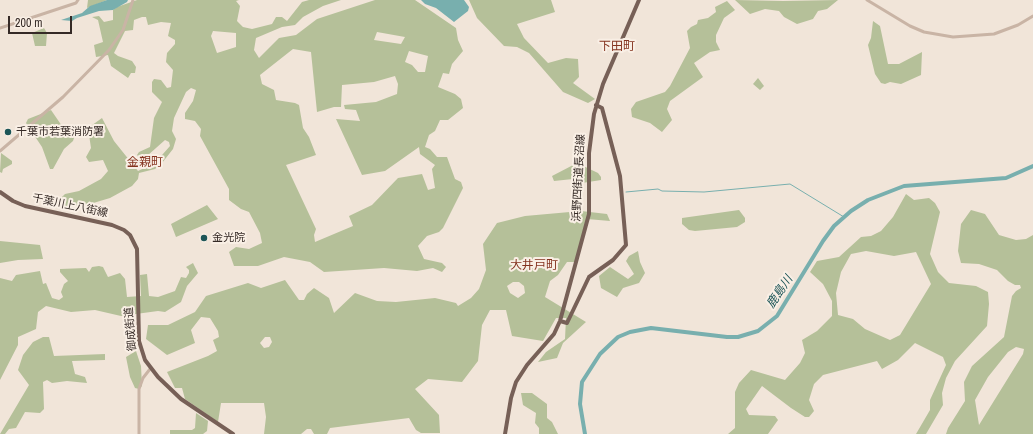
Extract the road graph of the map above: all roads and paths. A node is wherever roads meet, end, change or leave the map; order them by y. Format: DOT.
graph roads {
  1 [pos="78,0"];
  2 [pos="133,0"];
  3 [pos="639,0"];
  4 [pos="867,0"];
  5 [pos="1033,16"];
  6 [pos="0,28"];
  7 [pos="596,105"];
  8 [pos="0,152"];
  9 [pos="0,192"];
  10 [pos="135,241"];
  11 [pos="560,321"];
  12 [pos="150,369"];
  13 [pos="139,434"];
  14 [pos="233,434"];
  15 [pos="505,434"];
  1 -- 6 [label="street"];
  2 -- 8 [label="street"];
  3 -- 7 [label="main road, 浜野四街道長沼線"];
  4 -- 5 [label="street"];
  7 -- 11 [label="main road, 浜野四街道長沼線"];
  7 -- 11 [label="main road, 浜野四街道長沼線"];
  9 -- 10 [label="main road, 千葉川上八街線"];
  10 -- 12 [label="main road, 御成街道"];
  11 -- 15 [label="main road, 浜野四街道長沼線"];
  12 -- 13 [label="street"];
  12 -- 14 [label="main road"];
}
